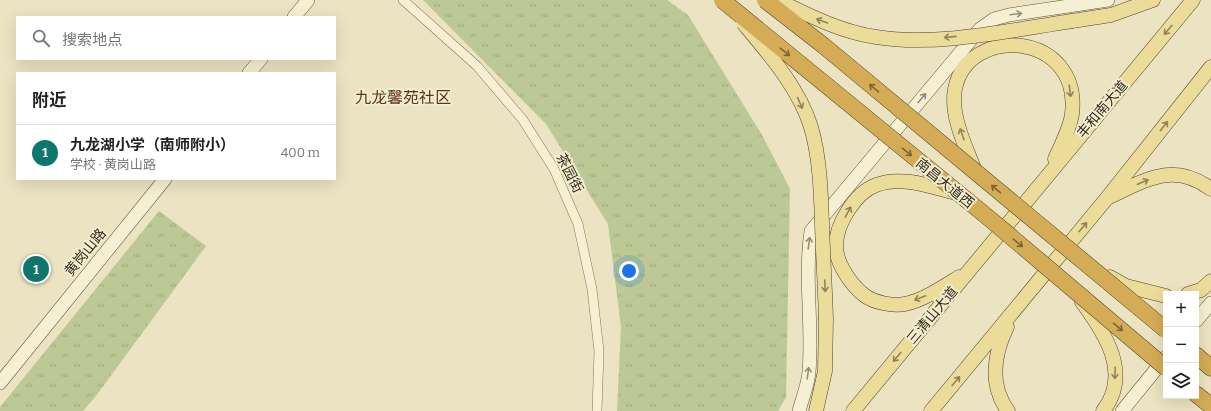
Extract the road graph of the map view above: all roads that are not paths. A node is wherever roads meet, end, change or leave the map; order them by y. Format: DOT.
graph roads {
  1 [pos="308,0"];
  2 [pos="403,0"];
  3 [pos="765,0"];
  4 [pos="777,0"];
  5 [pos="1108,0"];
  6 [pos="1153,0"];
  7 [pos="1193,0"];
  8 [pos="725,2"];
  9 [pos="295,16"];
  10 [pos="260,60"];
  11 [pos="1211,67"];
  12 [pos="251,72"];
  13 [pos="975,171"];
  14 [pos="1049,173"];
  15 [pos="164,180"];
  16 [pos="1211,189"];
  17 [pos="959,194"];
  18 [pos="1107,198"];
  19 [pos="1011,219"];
  20 [pos="1085,263"];
  21 [pos="966,273"];
  22 [pos="1211,281"];
  23 [pos="1074,290"];
  24 [pos="1198,291"];
  25 [pos="1163,295"];
  26 [pos="1211,303"];
  27 [pos="1017,306"];
  28 [pos="1199,317"];
  29 [pos="1163,328"];
  30 [pos="1199,358"];
  31 [pos="1163,361"];
  32 [pos="1163,365"];
  33 [pos="1211,368"];
  34 [pos="0,382"];
  35 [pos="1199,396"];
  36 [pos="1211,406"];
  37 [pos="597,411"];
  38 [pos="799,411"];
  39 [pos="816,411"];
  40 [pos="853,411"];
  41 [pos="931,411"];
  42 [pos="1008,411"];
  43 [pos="1103,411"];
  44 [pos="1122,411"];
  1 -- 9 [label="main road"];
  2 -- 37 [label="street, 茶园街"];
  13 -- 3 [label="highway, 南昌大道西, one-way, bridge"];
  6 -- 4 [label="main road, one-way, bridge"];
  38 -- 5 [label="main road, one-way"];
  7 -- 14 [label="main road, 丰和南大道, one-way"];
  8 -- 17 [label="highway, 南昌大道西, one-way, bridge"];
  8 -- 39 [label="main road, one-way, bridge"];
  10 -- 12 [label="main road"];
  18 -- 11 [label="main road, one-way"];
  13 -- 14 [label="main road, one-way"];
  20 -- 13 [label="highway, 南昌大道西, one-way, bridge"];
  14 -- 19 [label="main road, 丰和南大道"];
  15 -- 34 [label="main road, 黄岗山路"];
  18 -- 16 [label="main road, one-way"];
  21 -- 17 [label="main road, one-way"];
  17 -- 23 [label="highway, 南昌大道西, one-way, bridge"];
  27 -- 18 [label="main road, one-way"];
  19 -- 21 [label="main road, 三清山大道"];
  20 -- 25 [label="main road, bridge"];
  20 -- 29 [label="highway, 南昌大道西, bridge"];
  21 -- 40 [label="main road, 三清山大道, one-way"];
  22 -- 24 [label="main road"];
  23 -- 32 [label="highway, 南昌大道西, one-way, bridge"];
  23 -- 43 [label="main road, one-way, bridge"];
  26 -- 28 [label="main road"];
  41 -- 27 [label="main road, one-way"];
  27 -- 42 [label="main road"];
  30 -- 33 [label="highway"];
  31 -- 44 [label="main road"];
  35 -- 36 [label="highway"];
}
